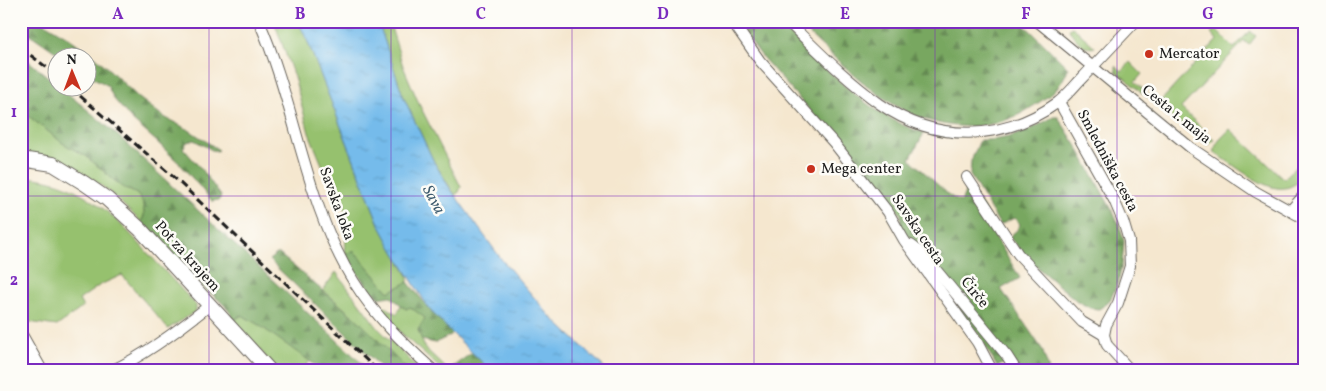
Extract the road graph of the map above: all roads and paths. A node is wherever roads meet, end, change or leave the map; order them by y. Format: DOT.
graph roads {
  1 [pos="259,21"];
  2 [pos="732,21"];
  3 [pos="787,21"];
  4 [pos="1037,21"];
  5 [pos="1136,21"];
  6 [pos="1093,66"];
  7 [pos="1059,102"];
  8 [pos="21,159"];
  9 [pos="21,169"];
  10 [pos="73,176"];
  11 [pos="966,177"];
  12 [pos="1305,194"];
  13 [pos="1290,211"];
  14 [pos="1305,219"];
  15 [pos="904,240"];
  16 [pos="210,305"];
  17 [pos="1104,336"];
  18 [pos="21,338"];
  19 [pos="29,361"];
  20 [pos="112,370"];
  21 [pos="268,370"];
  22 [pos="433,370"];
  23 [pos="992,370"];
  24 [pos="1016,370"];
  25 [pos="1130,370"];
  1 -- 22 [label="street, Savska loka"];
  2 -- 15 [label="street, Savska cesta"];
  3 -- 7 [label="street"];
  4 -- 6 [label="street, Cesta 1. maja"];
  5 -- 6 [label="street"];
  6 -- 7 [label="street"];
  6 -- 13 [label="street, Cesta 1. maja"];
  7 -- 17 [label="street, Smledniška cesta"];
  8 -- 10 [label="street, Pot za krajem"];
  9 -- 10 [label="street, Pot za krajem"];
  10 -- 16 [label="street, Pot za krajem"];
  11 -- 17 [label="street"];
  12 -- 13 [label="street"];
  13 -- 14 [label="street, Cesta 1. maja"];
  15 -- 23 [label="street, Savska cesta"];
  15 -- 24 [label="street, Čirče"];
  16 -- 20 [label="street"];
  16 -- 21 [label="street, Pot za krajem"];
  17 -- 25 [label="street"];
  18 -- 19 [label="main road"];
}
